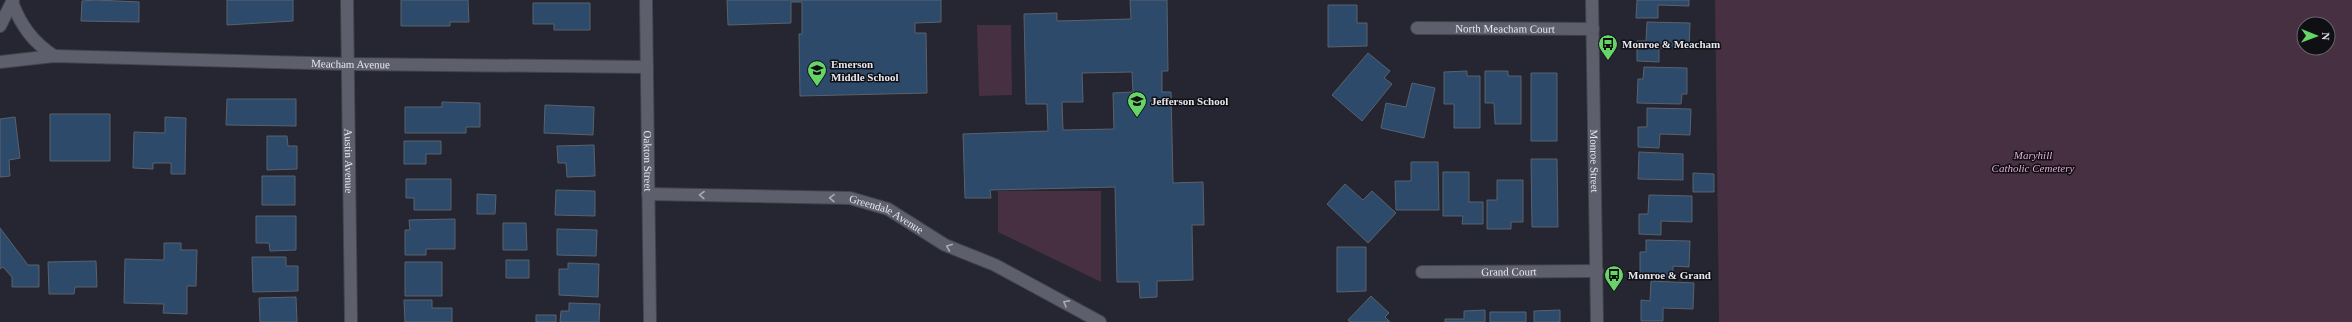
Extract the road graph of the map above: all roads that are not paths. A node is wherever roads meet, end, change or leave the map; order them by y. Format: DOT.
graph roads {
  1 [pos="347,0"];
  2 [pos="646,0"];
  3 [pos="1592,0"];
  4 [pos="13,1"];
  5 [pos="0,26"];
  6 [pos="1417,28"];
  7 [pos="1593,29"];
  8 [pos="54,56"];
  9 [pos="0,62"];
  10 [pos="348,64"];
  11 [pos="647,67"];
  12 [pos="648,194"];
  13 [pos="1597,271"];
  14 [pos="1422,272"];
  15 [pos="350,322"];
  16 [pos="650,322"];
  17 [pos="1100,322"];
  18 [pos="1598,322"];
  1 -- 10 [label="street, Austin Avenue"];
  2 -- 11 [label="street, Oakton Street"];
  3 -- 7 [label="street, Monroe Street"];
  4 -- 5 [label="street"];
  4 -- 8 [label="street"];
  6 -- 7 [label="street, North Meacham Court"];
  7 -- 13 [label="street, Monroe Street"];
  8 -- 9 [label="street, Meacham Avenue"];
  8 -- 10 [label="street, Meacham Avenue"];
  10 -- 11 [label="street, Meacham Avenue"];
  10 -- 15 [label="street, Austin Avenue"];
  11 -- 12 [label="street, Oakton Street"];
  12 -- 16 [label="street, Oakton Street"];
  17 -- 12 [label="street, Greendale Avenue, one-way"];
  13 -- 14 [label="street, Grand Court"];
  13 -- 18 [label="street, Monroe Street"];
}
